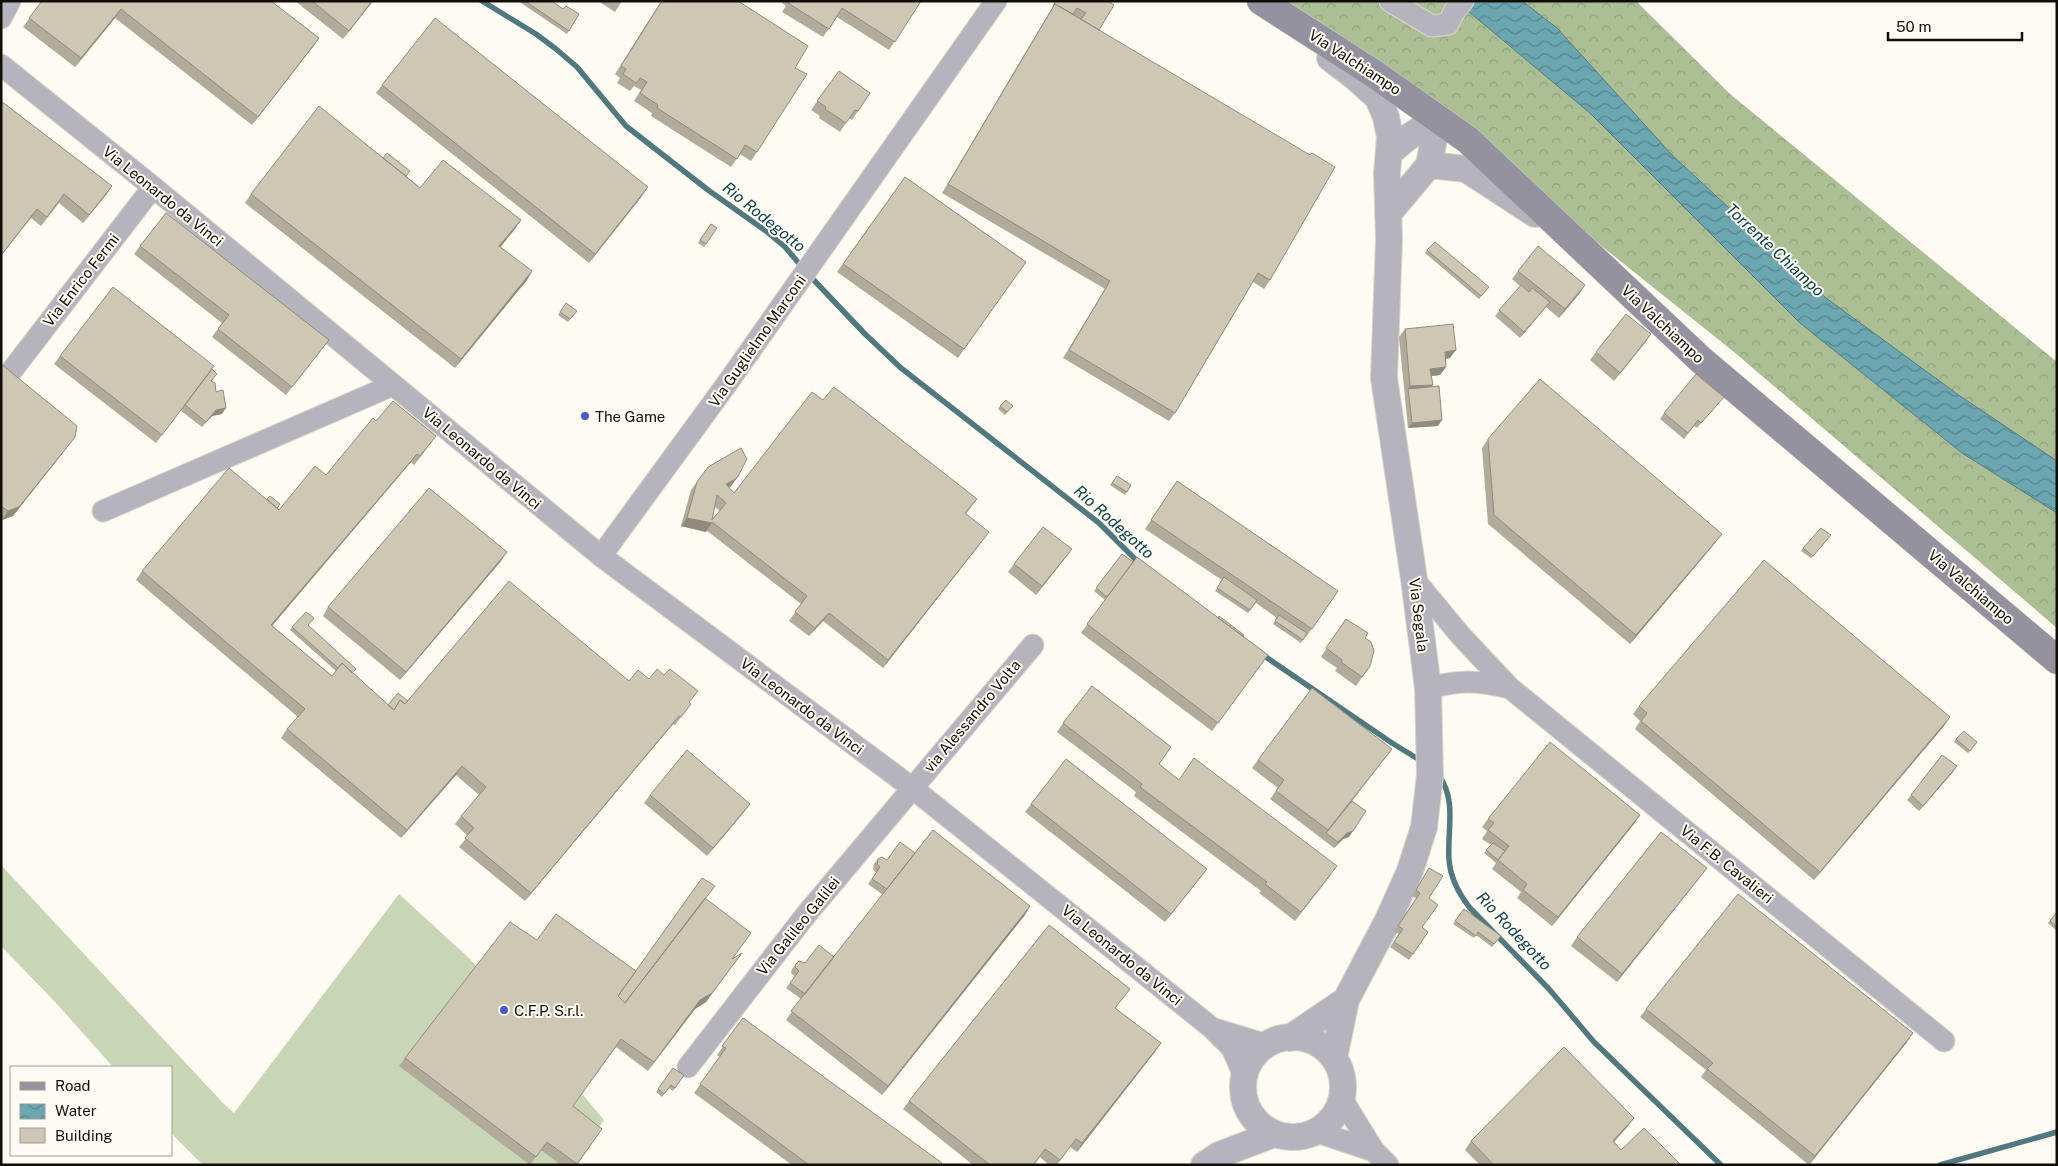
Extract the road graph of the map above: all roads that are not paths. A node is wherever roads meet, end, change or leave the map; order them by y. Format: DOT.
graph roads {
  1 [pos="10,1"];
  2 [pos="996,1"];
  3 [pos="1261,1"];
  4 [pos="1390,1"];
  5 [pos="1458,7"];
  6 [pos="1286,17"];
  7 [pos="1,18"];
  8 [pos="1,65"];
  9 [pos="1438,118"];
  10 [pos="1389,153"];
  11 [pos="1429,165"];
  12 [pos="153,187"];
  13 [pos="1388,214"];
  14 [pos="1573,239"];
  15 [pos="10,373"];
  16 [pos="393,385"];
  17 [pos="103,511"];
  18 [pos="601,556"];
  19 [pos="1414,579"];
  20 [pos="1033,645"];
  21 [pos="2057,660"];
  22 [pos="1428,688"];
  23 [pos="1510,688"];
  24 [pos="911,788"];
  25 [pos="1346,1000"];
  26 [pos="1212,1028"];
  27 [pos="1278,1041"];
  28 [pos="1944,1041"];
  29 [pos="1334,1058"];
  30 [pos="688,1067"];
  31 [pos="1244,1076"];
  32 [pos="1342,1099"];
  33 [pos="1247,1107"];
  34 [pos="1317,1132"];
  35 [pos="1274,1134"];
  36 [pos="1381,1158"];
  37 [pos="1212,1160"];
  1 -- 7 [label="street"];
  2 -- 18 [label="street, Via Guglielmo Marconi"];
  3 -- 6 [label="main road, Via Valchiampo"];
  4 -- 5 [label="street"];
  6 -- 9 [label="main road, Via Valchiampo"];
  6 -- 10 [label="street, Via Segala"];
  8 -- 12 [label="street, Via Leonardo da Vinci"];
  9 -- 10 [label="street"];
  9 -- 11 [label="street"];
  9 -- 14 [label="main road, Via Valchiampo"];
  10 -- 13 [label="street, Via Segala"];
  11 -- 13 [label="street"];
  11 -- 14 [label="street"];
  12 -- 15 [label="street, Via Enrico Fermi"];
  12 -- 16 [label="street, Via Leonardo da Vinci"];
  13 -- 19 [label="street, Via Segala"];
  14 -- 21 [label="main road, Via Valchiampo"];
  16 -- 17 [label="street"];
  16 -- 18 [label="street, Via Leonardo da Vinci"];
  18 -- 24 [label="street, Via Leonardo da Vinci"];
  19 -- 22 [label="street, Via Segala"];
  19 -- 23 [label="street, Via F.B. Cavalieri"];
  20 -- 24 [label="street, via Alessandro Volta"];
  22 -- 23 [label="street, Via F.B. Cavalieri"];
  22 -- 25 [label="street, Via Segala"];
  23 -- 28 [label="street, Via F.B. Cavalieri"];
  24 -- 26 [label="street, Via Leonardo da Vinci"];
  24 -- 30 [label="street, Via Galileo Galilei"];
  25 -- 27 [label="street, Via Segala"];
  25 -- 29 [label="street, Via Segala"];
  26 -- 27 [label="street, Via Leonardo da Vinci"];
  26 -- 31 [label="street, Via Leonardo da Vinci"];
  27 -- 29 [label="street"];
  27 -- 31 [label="street, Via Segala"];
  29 -- 32 [label="street"];
  31 -- 33 [label="street"];
  32 -- 34 [label="street"];
  32 -- 36 [label="street"];
  33 -- 35 [label="street"];
  33 -- 37 [label="street"];
  34 -- 35 [label="street"];
  34 -- 36 [label="street"];
  35 -- 37 [label="street"];
}
